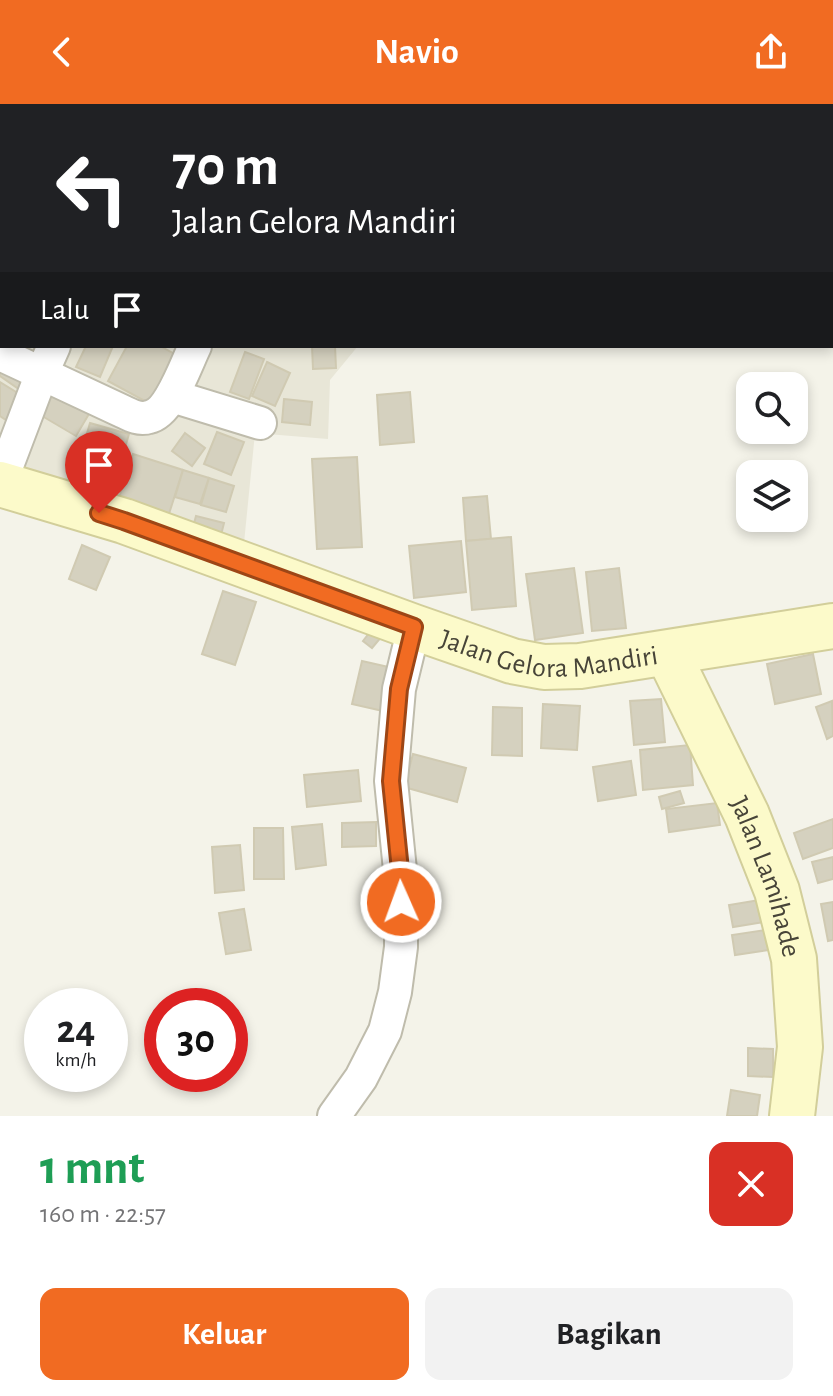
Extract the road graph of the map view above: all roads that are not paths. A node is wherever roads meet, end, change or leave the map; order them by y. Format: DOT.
graph roads {
  1 [pos="194,348"];
  2 [pos="0,354"];
  3 [pos="48,359"];
  4 [pos="172,396"];
  5 [pos="260,423"];
  6 [pos="0,484"];
  7 [pos="833,626"];
  8 [pos="414,627"];
  9 [pos="668,654"];
  10 [pos="334,1116"];
  11 [pos="792,1116"];
  1 -- 4 [label="street"];
  2 -- 3 [label="street"];
  3 -- 4 [label="street"];
  3 -- 6 [label="street"];
  4 -- 5 [label="street"];
  6 -- 8 [label="street, Jalan Gelora Mandiri"];
  7 -- 9 [label="street, Jalan Gelora Mandiri"];
  8 -- 9 [label="street, Jalan Gelora Mandiri"];
  8 -- 10 [label="street"];
  9 -- 11 [label="street, Jalan Lamihade"];
}
